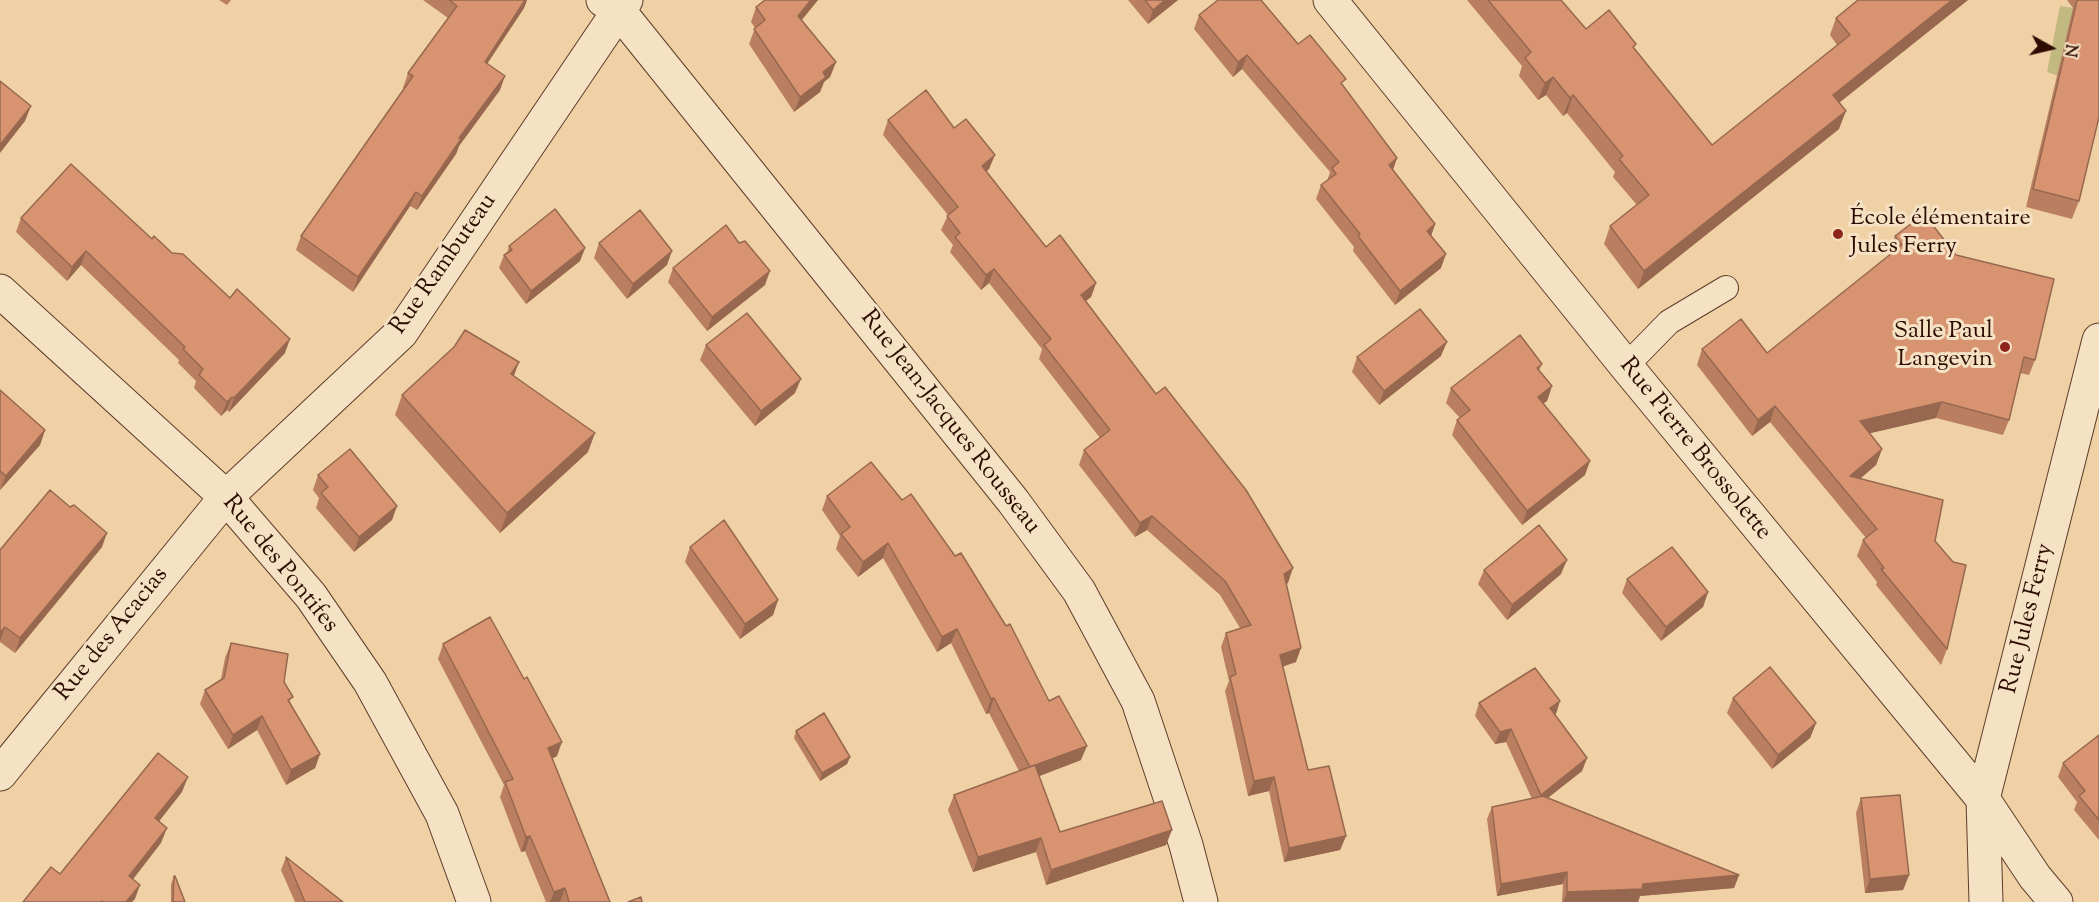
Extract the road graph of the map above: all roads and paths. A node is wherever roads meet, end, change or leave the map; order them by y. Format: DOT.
graph roads {
  1 [pos="1330,0"];
  2 [pos="616,4"];
  3 [pos="1726,288"];
  4 [pos="0,291"];
  5 [pos="2099,339"];
  6 [pos="1626,366"];
  7 [pos="226,497"];
  8 [pos="0,774"];
  9 [pos="1983,799"];
  10 [pos="474,902"];
  11 [pos="1202,902"];
  12 [pos="1986,902"];
  13 [pos="2055,902"];
  1 -- 6 [label="street, Rue Pierre Brossolette"];
  2 -- 7 [label="street, Rue Rambuteau"];
  2 -- 11 [label="street, Rue Jean-Jacques Rousseau"];
  3 -- 6 [label="lane"];
  4 -- 7 [label="street, Rue des Pontifes"];
  5 -- 9 [label="street, Rue Jules Ferry"];
  6 -- 9 [label="street, Rue Pierre Brossolette"];
  7 -- 8 [label="street, Rue des Acacias"];
  7 -- 10 [label="street, Rue des Pontifes"];
  9 -- 12 [label="street, Rue Jules Ferry"];
  9 -- 13 [label="street, Rue Pierre Brossolette"];
}
